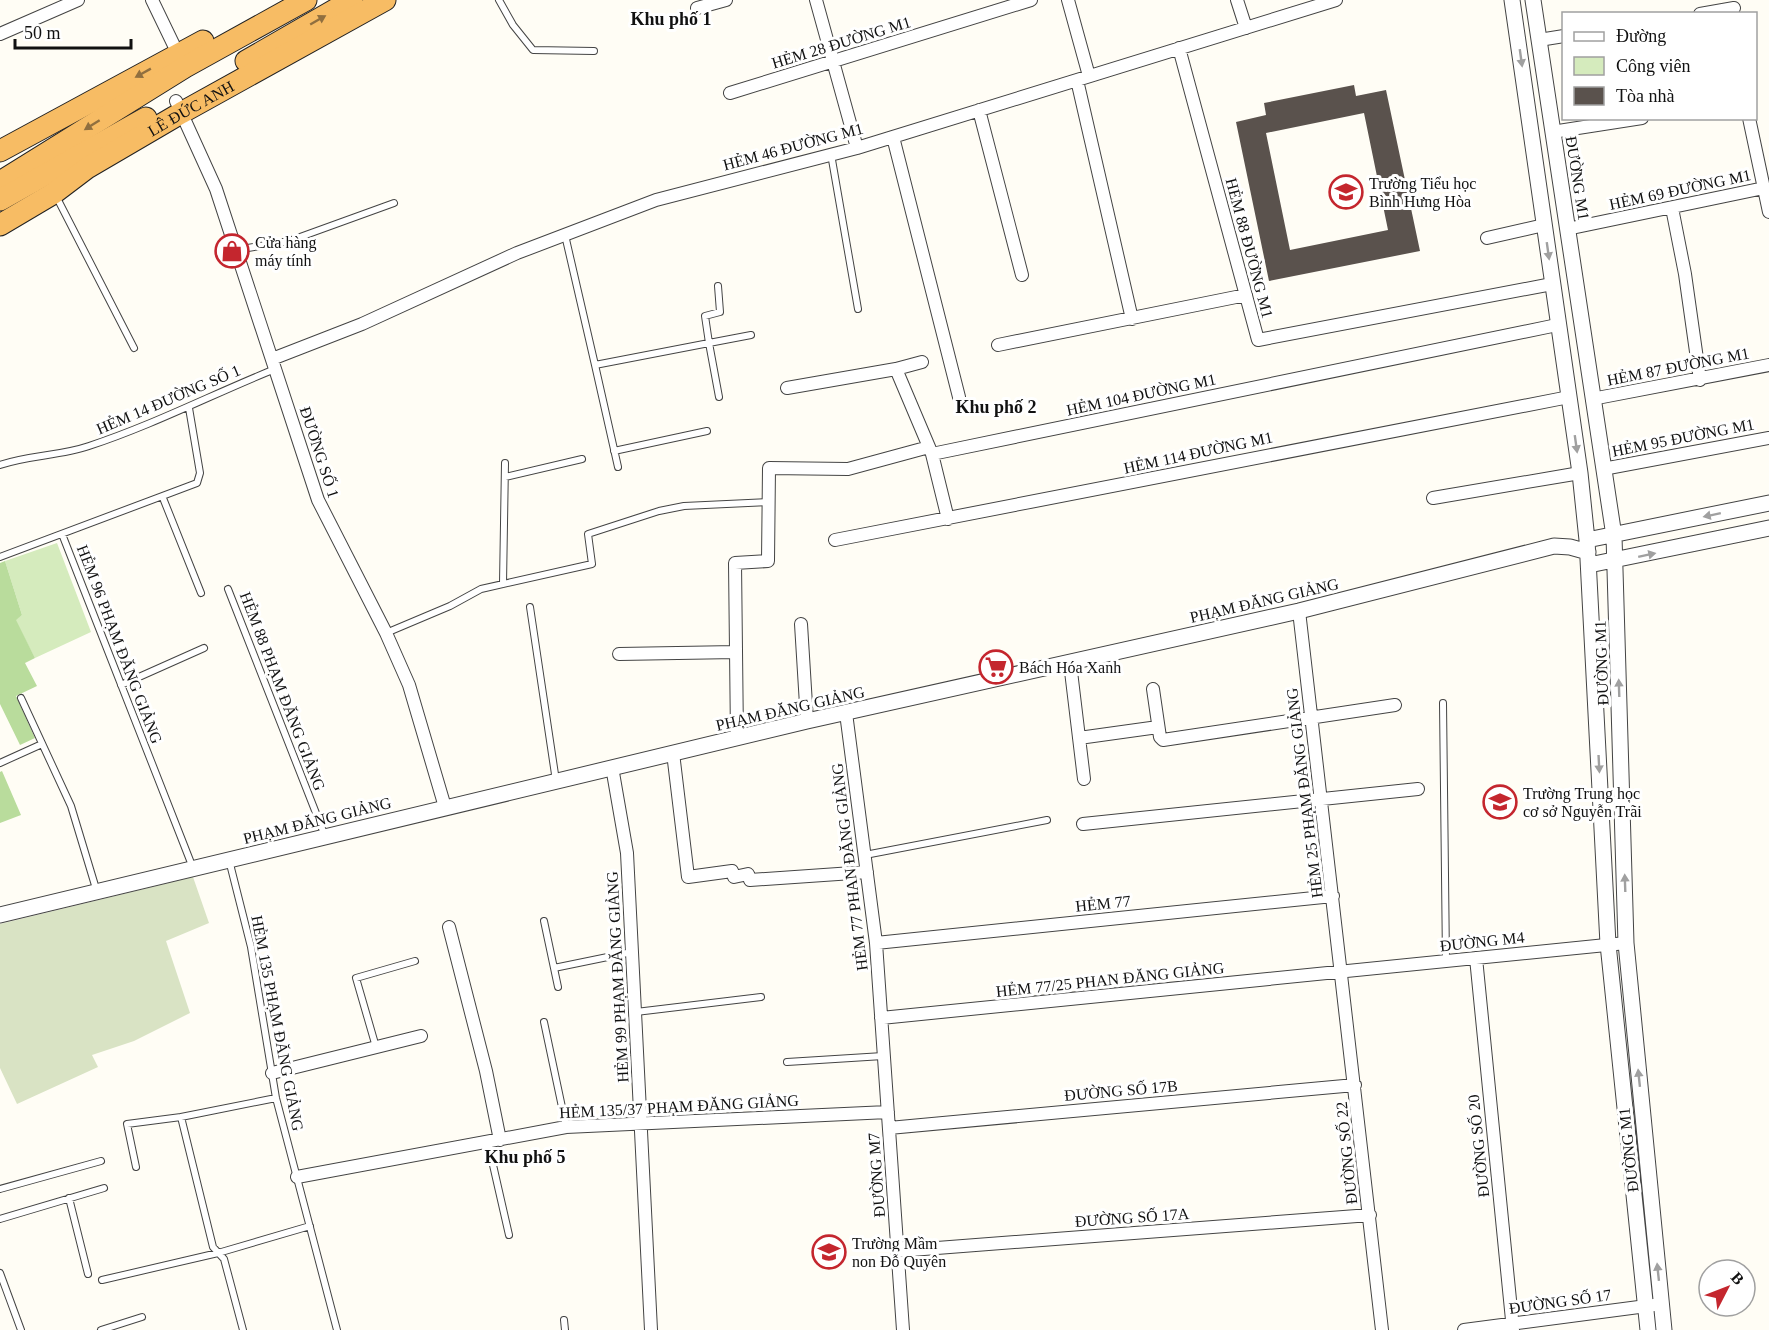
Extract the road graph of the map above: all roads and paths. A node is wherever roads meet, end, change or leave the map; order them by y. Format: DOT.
graph roads {
  1 [pos="78,0"];
  2 [pos="152,0"];
  3 [pos="276,0"];
  4 [pos="306,0"];
  5 [pos="352,0"];
  6 [pos="385,0"];
  7 [pos="499,0"];
  8 [pos="726,0"];
  9 [pos="816,0"];
  10 [pos="1031,0"];
  11 [pos="1068,0"];
  12 [pos="1237,0"];
  13 [pos="1336,0"];
  14 [pos="1512,0"];
  15 [pos="1533,0"];
  16 [pos="1734,7"];
  17 [pos="697,8"];
  18 [pos="1710,12"];
  19 [pos="1246,28"];
  20 [pos="217,33"];
  21 [pos="0,34"];
  22 [pos="1562,36"];
  23 [pos="1539,40"];
  24 [pos="1179,48"];
  25 [pos="594,51"];
  26 [pos="207,55"];
  27 [pos="182,60"];
  28 [pos="833,62"];
  29 [pos="1083,78"];
  30 [pos="730,93"];
  31 [pos="186,106"];
  32 [pos="979,110"];
  33 [pos="1629,120"];
  34 [pos="1749,120"];
  35 [pos="38,130"];
  36 [pos="1552,132"];
  37 [pos="893,137"];
  38 [pos="856,148"];
  39 [pos="0,151"];
  40 [pos="831,154"];
  41 [pos="0,167"];
  42 [pos="49,170"];
  43 [pos="0,182"];
  44 [pos="1764,188"];
  45 [pos="0,200"];
  46 [pos="394,203"];
  47 [pos="1672,208"];
  48 [pos="0,210"];
  49 [pos="1769,212"];
  50 [pos="0,225"];
  51 [pos="1544,225"];
  52 [pos="1567,229"];
  53 [pos="564,235"];
  54 [pos="1487,238"];
  55 [pos="236,250"];
  56 [pos="1022,275"];
  57 [pos="1552,284"];
  58 [pos="718,286"];
  59 [pos="1246,295"];
  60 [pos="858,309"];
  61 [pos="1132,319"];
  62 [pos="1557,325"];
  63 [pos="751,335"];
  64 [pos="709,343"];
  65 [pos="998,345"];
  66 [pos="134,348"];
  67 [pos="922,362"];
  68 [pos="274,364"];
  69 [pos="595,365"];
  70 [pos="1769,365"];
  71 [pos="896,369"];
  72 [pos="1700,380"];
  73 [pos="787,388"];
  74 [pos="719,397"];
  75 [pos="959,397"];
  76 [pos="1569,397"];
  77 [pos="1592,399"];
  78 [pos="189,408"];
  79 [pos="707,431"];
  80 [pos="1769,438"];
  81 [pos="614,451"];
  82 [pos="931,451"];
  83 [pos="582,459"];
  84 [pos="505,463"];
  85 [pos="0,465"];
  86 [pos="618,467"];
  87 [pos="1603,469"];
  88 [pos="1580,473"];
  89 [pos="505,477"];
  90 [pos="163,498"];
  91 [pos="1433,498"];
  92 [pos="770,502"];
  93 [pos="1769,503"];
  94 [pos="948,519"];
  95 [pos="1769,528"];
  96 [pos="62,534"];
  97 [pos="1614,536"];
  98 [pos="835,540"];
  99 [pos="1588,552"];
  100 [pos="0,557"];
  101 [pos="1616,562"];
  102 [pos="503,584"];
  103 [pos="228,589"];
  104 [pos="201,593"];
  105 [pos="530,607"];
  106 [pos="1299,611"];
  107 [pos="801,624"];
  108 [pos="386,633"];
  109 [pos="204,648"];
  110 [pos="736,652"];
  111 [pos="619,654"];
  112 [pos="1070,663"];
  113 [pos="121,685"];
  114 [pos="1153,689"];
  115 [pos="21,698"];
  116 [pos="1443,703"];
  117 [pos="1395,705"];
  118 [pos="846,713"];
  119 [pos="1312,717"];
  120 [pos="807,721"];
  121 [pos="1158,727"];
  122 [pos="737,738"];
  123 [pos="1079,738"];
  124 [pos="42,744"];
  125 [pos="673,753"];
  126 [pos="0,763"];
  127 [pos="612,767"];
  128 [pos="1084,779"];
  129 [pos="556,781"];
  130 [pos="1418,789"];
  131 [pos="1321,797"];
  132 [pos="445,807"];
  133 [pos="1047,819"];
  134 [pos="1083,824"];
  135 [pos="325,836"];
  136 [pos="865,855"];
  137 [pos="229,860"];
  138 [pos="193,868"];
  139 [pos="867,872"];
  140 [pos="97,892"];
  141 [pos="1333,896"];
  142 [pos="0,915"];
  143 [pos="544,921"];
  144 [pos="449,927"];
  145 [pos="1626,943"];
  146 [pos="876,944"];
  147 [pos="1608,944"];
  148 [pos="633,952"];
  149 [pos="1476,958"];
  150 [pos="415,961"];
  151 [pos="1446,961"];
  152 [pos="554,968"];
  153 [pos="1342,972"];
  154 [pos="558,987"];
  155 [pos="761,997"];
  156 [pos="636,1012"];
  157 [pos="881,1018"];
  158 [pos="544,1023"];
  159 [pos="421,1036"];
  160 [pos="376,1047"];
  161 [pos="884,1056"];
  162 [pos="787,1062"];
  163 [pos="272,1073"];
  164 [pos="1355,1085"];
  165 [pos="276,1098"];
  166 [pos="888,1112"];
  167 [pos="182,1117"];
  168 [pos="642,1123"];
  169 [pos="566,1127"];
  170 [pos="889,1128"];
  171 [pos="494,1141"];
  172 [pos="101,1161"];
  173 [pos="136,1167"];
  174 [pos="297,1178"];
  175 [pos="104,1188"];
  176 [pos="0,1190"];
  177 [pos="69,1198"];
  178 [pos="1370,1215"];
  179 [pos="0,1219"];
  180 [pos="310,1226"];
  181 [pos="509,1235"];
  182 [pos="898,1251"];
  183 [pos="218,1252"];
  184 [pos="0,1273"];
  185 [pos="88,1274"];
  186 [pos="102,1280"];
  187 [pos="1662,1305"];
  188 [pos="1646,1306"];
  189 [pos="142,1317"];
  190 [pos="564,1320"];
  191 [pos="1513,1327"];
  192 [pos="21,1330"];
  193 [pos="101,1330"];
  194 [pos="243,1330"];
  195 [pos="337,1330"];
  196 [pos="565,1330"];
  197 [pos="651,1330"];
  198 [pos="903,1330"];
  199 [pos="1382,1330"];
  200 [pos="1464,1330"];
  201 [pos="1648,1330"];
  202 [pos="1664,1330"];
  1 -- 21 [label="street"];
  2 -- 27 [label="street"];
  3 -- 20 [label="highway, LÊ ĐỨC ANH"];
  4 -- 26 [label="highway, LÊ ĐỨC ANH"];
  31 -- 5 [label="highway, LÊ ĐỨC ANH, one-way"];
  6 -- 31 [label="highway, LÊ ĐỨC ANH"];
  7 -- 25 [label="lane"];
  8 -- 17 [label="street"];
  9 -- 28 [label="street"];
  10 -- 28 [label="street, HẺM 28 ĐƯỜNG M1"];
  11 -- 29 [label="street"];
  12 -- 19 [label="street"];
  13 -- 19 [label="street, HẺM 46 ĐƯỜNG M1"];
  14 -- 51 [label="street, ĐƯỜNG M1, one-way"];
  15 -- 23 [label="street, ĐƯỜNG M1"];
  16 -- 18 [label="street"];
  19 -- 24 [label="street, HẺM 46 ĐƯỜNG M1"];
  20 -- 26 [label="highway"];
  20 -- 27 [label="highway, LÊ ĐỨC ANH"];
  22 -- 23 [label="street"];
  23 -- 36 [label="street, ĐƯỜNG M1"];
  24 -- 29 [label="street, HẺM 46 ĐƯỜNG M1"];
  24 -- 59 [label="street, HẺM 88 ĐƯỜNG M1"];
  26 -- 27 [label="highway, LÊ ĐỨC ANH"];
  27 -- 35 [label="highway, LÊ ĐỨC ANH, one-way"];
  27 -- 42 [label="highway, LÊ ĐỨC ANH, one-way"];
  28 -- 30 [label="street, HẺM 28 ĐƯỜNG M1"];
  28 -- 38 [label="street"];
  29 -- 32 [label="street, HẺM 46 ĐƯỜNG M1"];
  29 -- 61 [label="street"];
  31 -- 42 [label="highway, LÊ ĐỨC ANH"];
  31 -- 55 [label="street, ĐƯỜNG SỐ 1"];
  32 -- 37 [label="street, HẺM 46 ĐƯỜNG M1"];
  32 -- 56 [label="street"];
  33 -- 36 [label="street"];
  34 -- 44 [label="street"];
  35 -- 39 [label="highway, LÊ ĐỨC ANH"];
  35 -- 42 [label="highway"];
  36 -- 52 [label="street, ĐƯỜNG M1"];
  37 -- 38 [label="street, HẺM 46 ĐƯỜNG M1"];
  37 -- 75 [label="street"];
  38 -- 40 [label="street, HẺM 46 ĐƯỜNG M1"];
  40 -- 53 [label="street, HẺM 46 ĐƯỜNG M1"];
  40 -- 60 [label="lane"];
  41 -- 42 [label="highway"];
  42 -- 43 [label="highway"];
  42 -- 45 [label="highway"];
  42 -- 48 [label="highway"];
  42 -- 50 [label="highway, LÊ ĐỨC ANH"];
  42 -- 66 [label="lane"];
  44 -- 47 [label="street, HẺM 69 ĐƯỜNG M1"];
  44 -- 49 [label="street"];
  46 -- 55 [label="lane"];
  47 -- 52 [label="street, HẺM 69 ĐƯỜNG M1"];
  47 -- 72 [label="street"];
  51 -- 54 [label="street"];
  51 -- 57 [label="street, ĐƯỜNG M1, one-way"];
  52 -- 77 [label="street, ĐƯỜNG M1"];
  53 -- 68 [label="street, HẺM 46 ĐƯỜNG M1"];
  53 -- 69 [label="lane"];
  55 -- 68 [label="street, ĐƯỜNG SỐ 1"];
  57 -- 59 [label="street, HẺM 88 ĐƯỜNG M1"];
  57 -- 62 [label="street, ĐƯỜNG M1"];
  58 -- 64 [label="lane"];
  59 -- 61 [label="street"];
  61 -- 65 [label="street"];
  62 -- 76 [label="street, ĐƯỜNG M1"];
  62 -- 82 [label="street, HẺM 104 ĐƯỜNG M1"];
  63 -- 64 [label="lane"];
  64 -- 69 [label="lane"];
  64 -- 74 [label="lane"];
  67 -- 71 [label="street"];
  68 -- 78 [label="lane, HẺM 14 ĐƯỜNG SỐ 1"];
  68 -- 108 [label="street, ĐƯỜNG SỐ 1"];
  69 -- 81 [label="lane"];
  70 -- 72 [label="street, HẺM 87 ĐƯỜNG M1"];
  71 -- 73 [label="street"];
  71 -- 82 [label="street"];
  72 -- 77 [label="street, HẺM 87 ĐƯỜNG M1"];
  76 -- 88 [label="street, ĐƯỜNG M1, one-way"];
  76 -- 94 [label="street, HẺM 114 ĐƯỜNG M1"];
  77 -- 87 [label="street, ĐƯỜNG M1"];
  78 -- 85 [label="lane, HẺM 14 ĐƯỜNG SỐ 1"];
  78 -- 90 [label="lane, HẺM 96 PHẠM ĐĂNG GIẢNG"];
  79 -- 81 [label="lane"];
  80 -- 87 [label="street, HẺM 95 ĐƯỜNG M1"];
  81 -- 86 [label="lane"];
  82 -- 92 [label="street, HẺM 104 ĐƯỜNG M1"];
  82 -- 94 [label="street"];
  83 -- 89 [label="lane"];
  84 -- 89 [label="lane"];
  87 -- 97 [label="street, ĐƯỜNG M1"];
  88 -- 91 [label="street"];
  88 -- 99 [label="street, ĐƯỜNG M1"];
  89 -- 102 [label="lane"];
  90 -- 96 [label="lane, HẺM 96 PHẠM ĐĂNG GIẢNG"];
  90 -- 104 [label="lane"];
  92 -- 102 [label="lane"];
  92 -- 110 [label="street"];
  93 -- 97 [label="street, PHẠM ĐĂNG GIẢNG, one-way"];
  94 -- 98 [label="street, HẺM 114 ĐƯỜNG M1"];
  101 -- 95 [label="street, PHẠM ĐĂNG GIẢNG, one-way"];
  96 -- 100 [label="lane"];
  96 -- 113 [label="lane, HẺM 96 PHẠM ĐĂNG GIẢNG"];
  97 -- 99 [label="street, PHẠM ĐĂNG GIẢNG"];
  97 -- 101 [label="street, ĐƯỜNG M1"];
  99 -- 101 [label="street, PHẠM ĐĂNG GIẢNG"];
  99 -- 106 [label="street, PHẠM ĐĂNG GIẢNG"];
  99 -- 147 [label="street, ĐƯỜNG M1, one-way"];
  145 -- 101 [label="street, ĐƯỜNG M1, one-way"];
  102 -- 108 [label="lane"];
  103 -- 135 [label="lane, HẺM 88 PHẠM ĐĂNG GIẢNG"];
  105 -- 129 [label="lane"];
  106 -- 112 [label="street, PHẠM ĐĂNG GIẢNG"];
  106 -- 119 [label="street, HẺM 25 PHẠM ĐĂNG GIẢNG"];
  107 -- 120 [label="street"];
  108 -- 132 [label="street, ĐƯỜNG SỐ 1"];
  109 -- 113 [label="lane"];
  110 -- 111 [label="street"];
  110 -- 122 [label="street"];
  112 -- 118 [label="street, PHẠM ĐĂNG GIẢNG"];
  112 -- 123 [label="street"];
  113 -- 138 [label="lane, HẺM 96 PHẠM ĐĂNG GIẢNG"];
  114 -- 121 [label="street"];
  115 -- 124 [label="lane"];
  116 -- 151 [label="lane"];
  117 -- 119 [label="street"];
  118 -- 120 [label="street, PHẠM ĐĂNG GIẢNG"];
  118 -- 136 [label="street, HẺM 77 PHAN ĐĂNG GIẢNG"];
  119 -- 121 [label="street"];
  119 -- 131 [label="street, HẺM 25 PHẠM ĐĂNG GIẢNG"];
  120 -- 122 [label="street, PHẠM ĐĂNG GIẢNG"];
  121 -- 123 [label="street"];
  122 -- 125 [label="street, PHẠM ĐĂNG GIẢNG"];
  123 -- 128 [label="street"];
  124 -- 126 [label="lane"];
  124 -- 140 [label="lane"];
  125 -- 127 [label="street, PHẠM ĐĂNG GIẢNG"];
  125 -- 139 [label="street"];
  127 -- 129 [label="street, PHẠM ĐĂNG GIẢNG"];
  127 -- 148 [label="street, HẺM 99 PHẠM ĐĂNG GIẢNG"];
  129 -- 132 [label="street, PHẠM ĐĂNG GIẢNG"];
  130 -- 131 [label="street"];
  131 -- 134 [label="street"];
  131 -- 141 [label="street, HẺM 25 PHẠM ĐĂNG GIẢNG"];
  132 -- 135 [label="street, PHẠM ĐĂNG GIẢNG"];
  133 -- 136 [label="lane"];
  135 -- 137 [label="street, PHẠM ĐĂNG GIẢNG"];
  136 -- 139 [label="street, HẺM 77 PHAN ĐĂNG GIẢNG"];
  137 -- 138 [label="street, PHẠM ĐĂNG GIẢNG"];
  137 -- 163 [label="lane, HẺM 135 PHẠM ĐĂNG GIẢNG"];
  138 -- 140 [label="street, PHẠM ĐĂNG GIẢNG"];
  139 -- 146 [label="street, HẺM 77 PHAN ĐĂNG GIẢNG"];
  140 -- 142 [label="street, PHẠM ĐĂNG GIẢNG"];
  141 -- 146 [label="street, HẺM 77"];
  141 -- 153 [label="street, HẺM 25 PHẠM ĐĂNG GIẢNG"];
  143 -- 152 [label="lane"];
  144 -- 171 [label="street"];
  145 -- 147 [label="street, ĐƯỜNG M4"];
  187 -- 145 [label="street, ĐƯỜNG M1, one-way"];
  146 -- 157 [label="street, HẺM 77 PHAN ĐĂNG GIẢNG"];
  147 -- 149 [label="street, ĐƯỜNG M4"];
  147 -- 188 [label="street, ĐƯỜNG M1"];
  148 -- 152 [label="lane"];
  148 -- 156 [label="street, HẺM 99 PHẠM ĐĂNG GIẢNG"];
  149 -- 151 [label="street, ĐƯỜNG M4"];
  149 -- 191 [label="street, ĐƯỜNG SỐ 20"];
  150 -- 160 [label="lane"];
  151 -- 153 [label="street, ĐƯỜNG M4"];
  152 -- 154 [label="lane"];
  153 -- 157 [label="street, HẺM 77/25 PHAN ĐĂNG GIẢNG"];
  153 -- 164 [label="street, ĐƯỜNG SỐ 22"];
  155 -- 156 [label="lane"];
  156 -- 168 [label="street, HẺM 99 PHẠM ĐĂNG GIẢNG"];
  157 -- 161 [label="street, ĐƯỜNG M7"];
  158 -- 169 [label="lane"];
  159 -- 160 [label="street"];
  160 -- 163 [label="street"];
  161 -- 162 [label="lane"];
  161 -- 166 [label="street, ĐƯỜNG M7"];
  163 -- 165 [label="lane, HẺM 135 PHẠM ĐĂNG GIẢNG"];
  164 -- 170 [label="street, ĐƯỜNG SỐ 17B"];
  164 -- 178 [label="street, ĐƯỜNG SỐ 22"];
  165 -- 167 [label="lane"];
  165 -- 174 [label="lane, HẺM 135 PHẠM ĐĂNG GIẢNG"];
  166 -- 168 [label="street, HẺM 135/37 PHẠM ĐĂNG GIẢNG"];
  166 -- 170 [label="street, ĐƯỜNG M7"];
  167 -- 173 [label="lane"];
  167 -- 183 [label="lane"];
  168 -- 169 [label="street, HẺM 135/37 PHẠM ĐĂNG GIẢNG"];
  168 -- 197 [label="street, HẺM 99 PHẠM ĐĂNG GIẢNG"];
  169 -- 171 [label="street, HẺM 135/37 PHẠM ĐĂNG GIẢNG"];
  170 -- 182 [label="street, ĐƯỜNG M7"];
  171 -- 174 [label="street, HẺM 135/37 PHẠM ĐĂNG GIẢNG"];
  171 -- 181 [label="lane"];
  172 -- 176 [label="lane"];
  174 -- 180 [label="lane, HẺM 135 PHẠM ĐĂNG GIẢNG"];
  175 -- 177 [label="lane"];
  177 -- 179 [label="lane"];
  177 -- 185 [label="lane"];
  178 -- 182 [label="street, ĐƯỜNG SỐ 17A"];
  178 -- 199 [label="street, ĐƯỜNG SỐ 22"];
  180 -- 183 [label="lane"];
  180 -- 195 [label="lane, HẺM 135 PHẠM ĐĂNG GIẢNG"];
  182 -- 198 [label="street, ĐƯỜNG M7"];
  183 -- 186 [label="lane"];
  183 -- 194 [label="lane"];
  184 -- 192 [label="lane"];
  187 -- 188 [label="street, ĐƯỜNG SỐ 17"];
  187 -- 202 [label="street, ĐƯỜNG M1"];
  188 -- 191 [label="street, ĐƯỜNG SỐ 17"];
  188 -- 201 [label="street, ĐƯỜNG M1"];
  189 -- 193 [label="lane"];
  190 -- 196 [label="lane"];
  191 -- 200 [label="street, ĐƯỜNG SỐ 17"];
}
